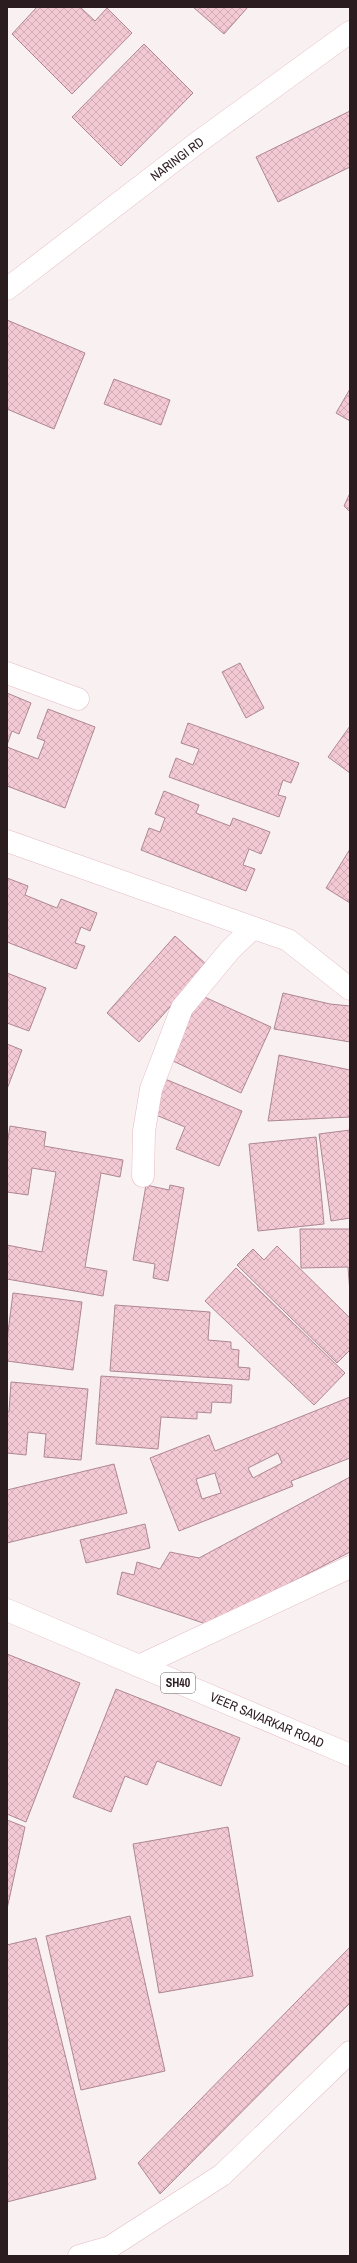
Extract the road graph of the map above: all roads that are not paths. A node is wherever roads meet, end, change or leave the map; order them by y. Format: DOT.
graph roads {
  1 [pos="350,32"];
  2 [pos="7,289"];
  3 [pos="7,673"];
  4 [pos="78,699"];
  5 [pos="7,841"];
  6 [pos="253,928"];
  7 [pos="350,989"];
  8 [pos="144,1176"];
  9 [pos="350,1567"];
  10 [pos="7,1610"];
  11 [pos="139,1666"];
  12 [pos="350,1755"];
  13 [pos="350,2052"];
  14 [pos="80,2256"];
  1 -- 2 [label="street, NARINGI RD"];
  3 -- 4 [label="street"];
  5 -- 6 [label="street"];
  6 -- 7 [label="street"];
  6 -- 8 [label="street"];
  9 -- 11 [label="street"];
  10 -- 11 [label="street, VEER SAVARKAR ROAD / SH40"];
  11 -- 12 [label="street, VEER SAVARKAR ROAD / SH40"];
  13 -- 14 [label="street"];
}
